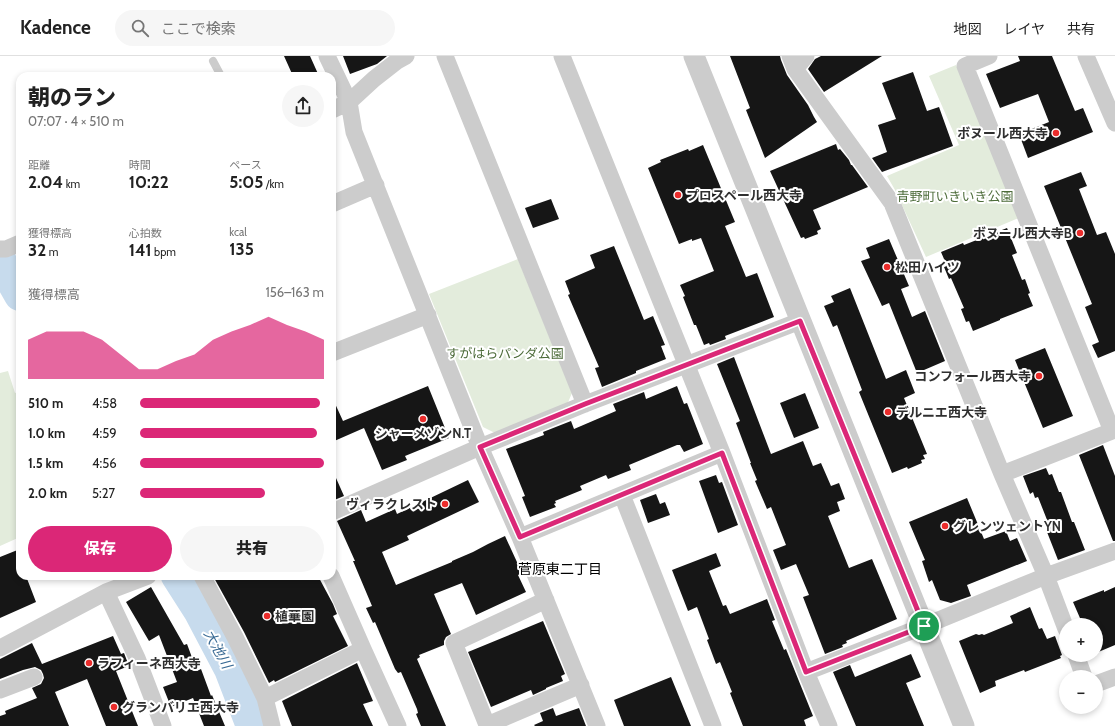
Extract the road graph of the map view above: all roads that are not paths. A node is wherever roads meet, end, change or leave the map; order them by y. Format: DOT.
graph roads {
  1 [pos="327,56"];
  2 [pos="406,56"];
  3 [pos="445,56"];
  4 [pos="562,56"];
  5 [pos="694,56"];
  6 [pos="989,56"];
  7 [pos="1086,56"];
  8 [pos="797,60"];
  9 [pos="213,61"];
  10 [pos="219,72"];
  11 [pos="335,72"];
  12 [pos="336,75"];
  13 [pos="349,102"];
  14 [pos="336,108"];
  15 [pos="1115,123"];
  16 [pos="376,185"];
  17 [pos="336,202"];
  18 [pos="428,315"];
  19 [pos="800,321"];
  20 [pos="336,351"];
  21 [pos="686,365"];
  22 [pos="585,404"];
  23 [pos="1114,430"];
  24 [pos="480,447"];
  25 [pos="722,453"];
  26 [pos="1002,474"];
  27 [pos="622,495"];
  28 [pos="336,510"];
  29 [pos="520,537"];
  30 [pos="1115,551"];
  31 [pos="1046,576"];
  32 [pos="138,580"];
  33 [pos="204,580"];
  34 [pos="333,580"];
  35 [pos="106,592"];
  36 [pos="546,600"];
  37 [pos="1062,618"];
  38 [pos="924,626"];
  39 [pos="0,648"];
  40 [pos="362,649"];
  41 [pos="806,672"];
  42 [pos="34,677"];
  43 [pos="1115,677"];
  44 [pos="1103,681"];
  45 [pos="580,685"];
  46 [pos="0,690"];
  47 [pos="265,698"];
  48 [pos="163,726"];
  49 [pos="272,726"];
  50 [pos="398,726"];
  51 [pos="597,726"];
  52 [pos="713,726"];
  53 [pos="829,726"];
  54 [pos="964,726"];
  1 -- 11 [label="street"];
  2 -- 13 [label="street"];
  3 -- 22 [label="street"];
  4 -- 21 [label="street"];
  5 -- 19 [label="street"];
  6 -- 23 [label="street"];
  7 -- 15 [label="street"];
  8 -- 26 [label="street"];
  9 -- 10 [label="lane"];
  12 -- 13 [label="street"];
  13 -- 14 [label="street"];
  13 -- 16 [label="street"];
  16 -- 17 [label="street"];
  16 -- 18 [label="street"];
  18 -- 20 [label="street"];
  18 -- 24 [label="street"];
  19 -- 21 [label="street"];
  19 -- 38 [label="street"];
  21 -- 22 [label="street"];
  21 -- 25 [label="street"];
  22 -- 24 [label="street"];
  23 -- 26 [label="street"];
  24 -- 28 [label="street"];
  24 -- 29 [label="street"];
  25 -- 27 [label="street"];
  25 -- 41 [label="street"];
  26 -- 31 [label="street"];
  27 -- 29 [label="street"];
  27 -- 52 [label="street"];
  29 -- 36 [label="street"];
  30 -- 31 [label="street"];
  31 -- 37 [label="street"];
  31 -- 38 [label="street"];
  32 -- 35 [label="street"];
  33 -- 47 [label="street"];
  34 -- 40 [label="street"];
  35 -- 39 [label="street"];
  35 -- 48 [label="street"];
  36 -- 45 [label="street"];
  36 -- 45 [label="street"];
  38 -- 41 [label="street"];
  38 -- 54 [label="street"];
  40 -- 47 [label="street"];
  40 -- 50 [label="street"];
  41 -- 53 [label="street"];
  42 -- 46 [label="street"];
  43 -- 44 [label="street"];
  45 -- 51 [label="street"];
  47 -- 49 [label="street"];
}
